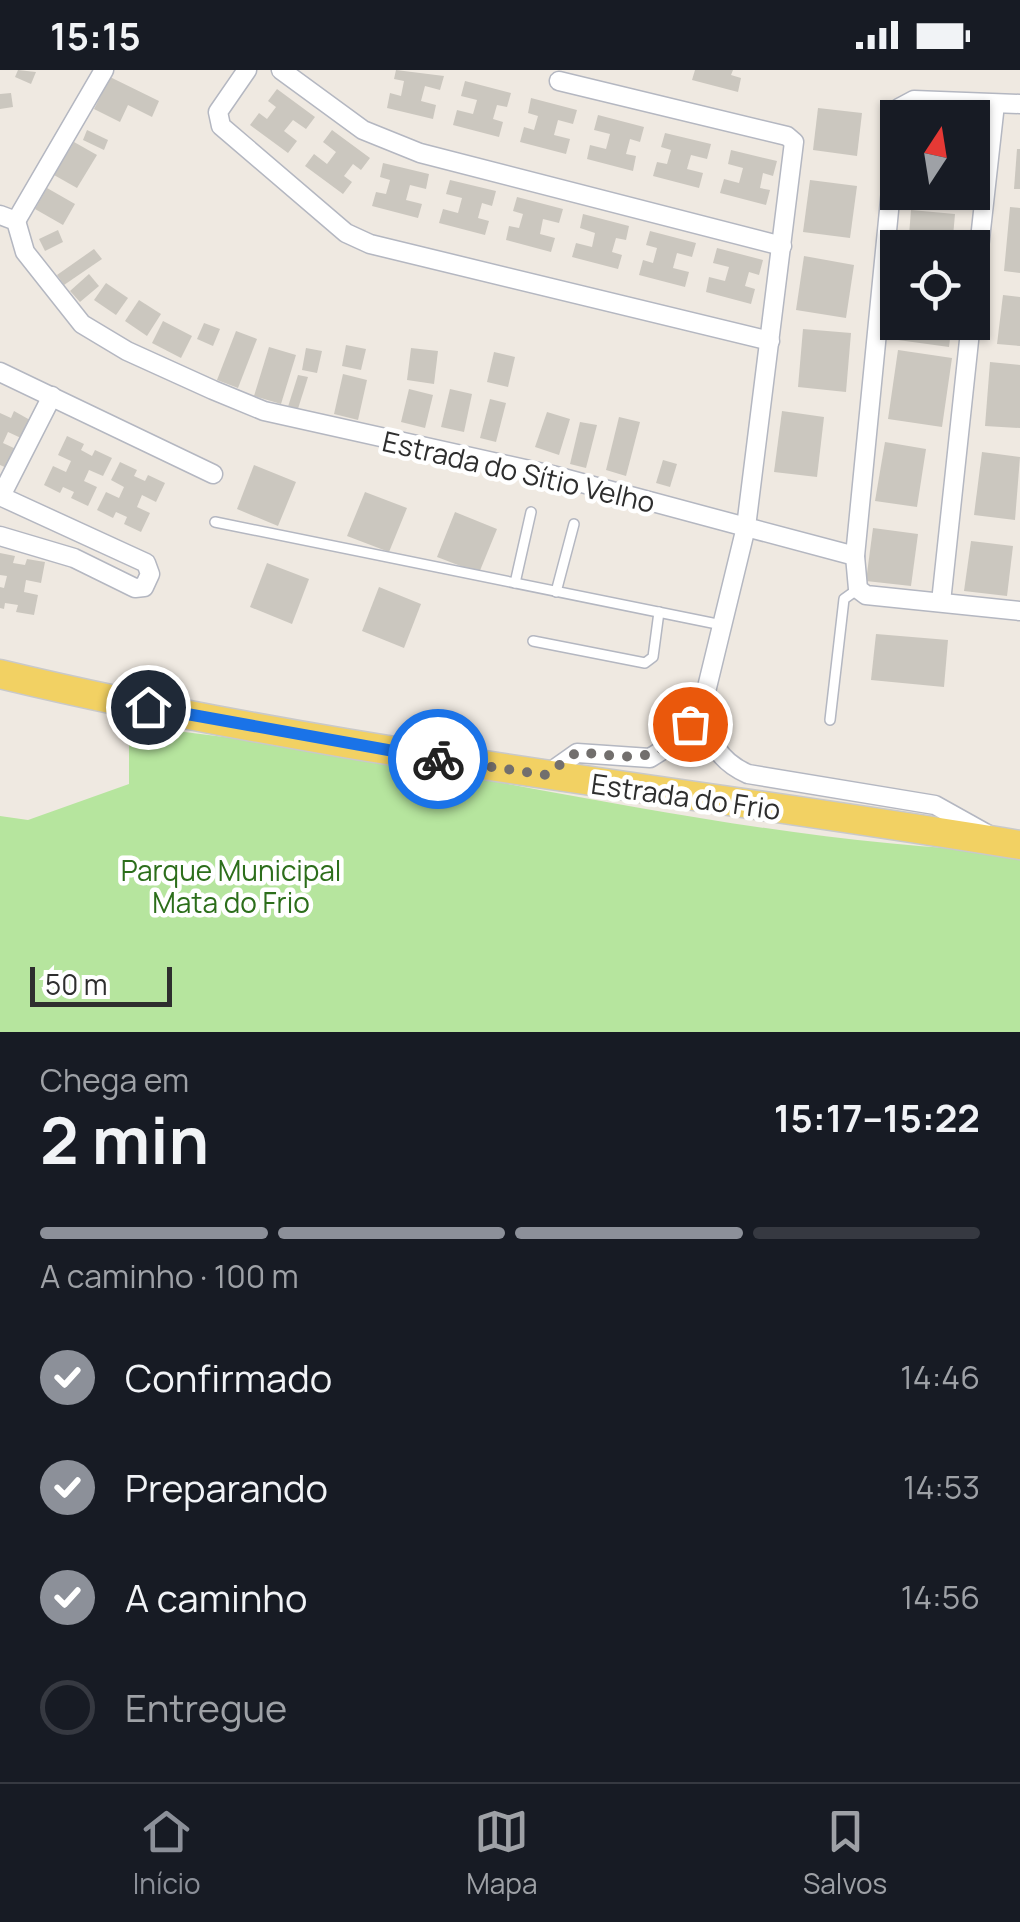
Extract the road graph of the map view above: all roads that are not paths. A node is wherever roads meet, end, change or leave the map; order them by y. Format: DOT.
graph roads {
  1 [pos="104,70"];
  2 [pos="247,70"];
  3 [pos="281,70"];
  4 [pos="559,81"];
  5 [pos="990,104"];
  6 [pos="995,104"];
  7 [pos="1020,104"];
  8 [pos="889,210"];
  9 [pos="8,218"];
  10 [pos="981,230"];
  11 [pos="782,246"];
  12 [pos="969,340"];
  13 [pos="770,341"];
  14 [pos="0,372"];
  15 [pos="52,396"];
  16 [pos="213,474"];
  17 [pos="0,496"];
  18 [pos="531,512"];
  19 [pos="215,522"];
  20 [pos="574,524"];
  21 [pos="746,527"];
  22 [pos="0,536"];
  23 [pos="855,556"];
  24 [pos="515,583"];
  25 [pos="858,589"];
  26 [pos="556,592"];
  27 [pos="940,602"];
  28 [pos="1020,611"];
  29 [pos="659,612"];
  30 [pos="722,625"];
  31 [pos="532,642"];
  32 [pos="0,674"];
  33 [pos="702,708"];
  34 [pos="830,720"];
  35 [pos="546,775"];
  36 [pos="1010,843"];
  1 -- 9 [label="street"];
  2 -- 13 [label="street"];
  3 -- 11 [label="street"];
  4 -- 11 [label="street"];
  5 -- 6 [label="street"];
  6 -- 7 [label="street"];
  6 -- 10 [label="street"];
  8 -- 23 [label="street"];
  9 -- 21 [label="street, Estrada do Sítio Velho"];
  11 -- 13 [label="street"];
  12 -- 27 [label="street"];
  13 -- 21 [label="street"];
  14 -- 15 [label="street"];
  15 -- 16 [label="street"];
  15 -- 17 [label="street"];
  17 -- 22 [label="street"];
  18 -- 24 [label="lane"];
  19 -- 24 [label="lane"];
  20 -- 26 [label="lane"];
  21 -- 23 [label="street, Estrada do Sítio Velho"];
  21 -- 30 [label="street"];
  23 -- 25 [label="street"];
  24 -- 26 [label="lane"];
  25 -- 27 [label="street"];
  25 -- 34 [label="lane"];
  26 -- 29 [label="lane"];
  27 -- 28 [label="street"];
  29 -- 30 [label="lane"];
  29 -- 31 [label="lane"];
  30 -- 33 [label="street"];
  32 -- 35 [label="main road, Estrada do Frio"];
  33 -- 35 [label="street"];
  33 -- 36 [label="street"];
  35 -- 36 [label="main road, Estrada do Frio"];
}
